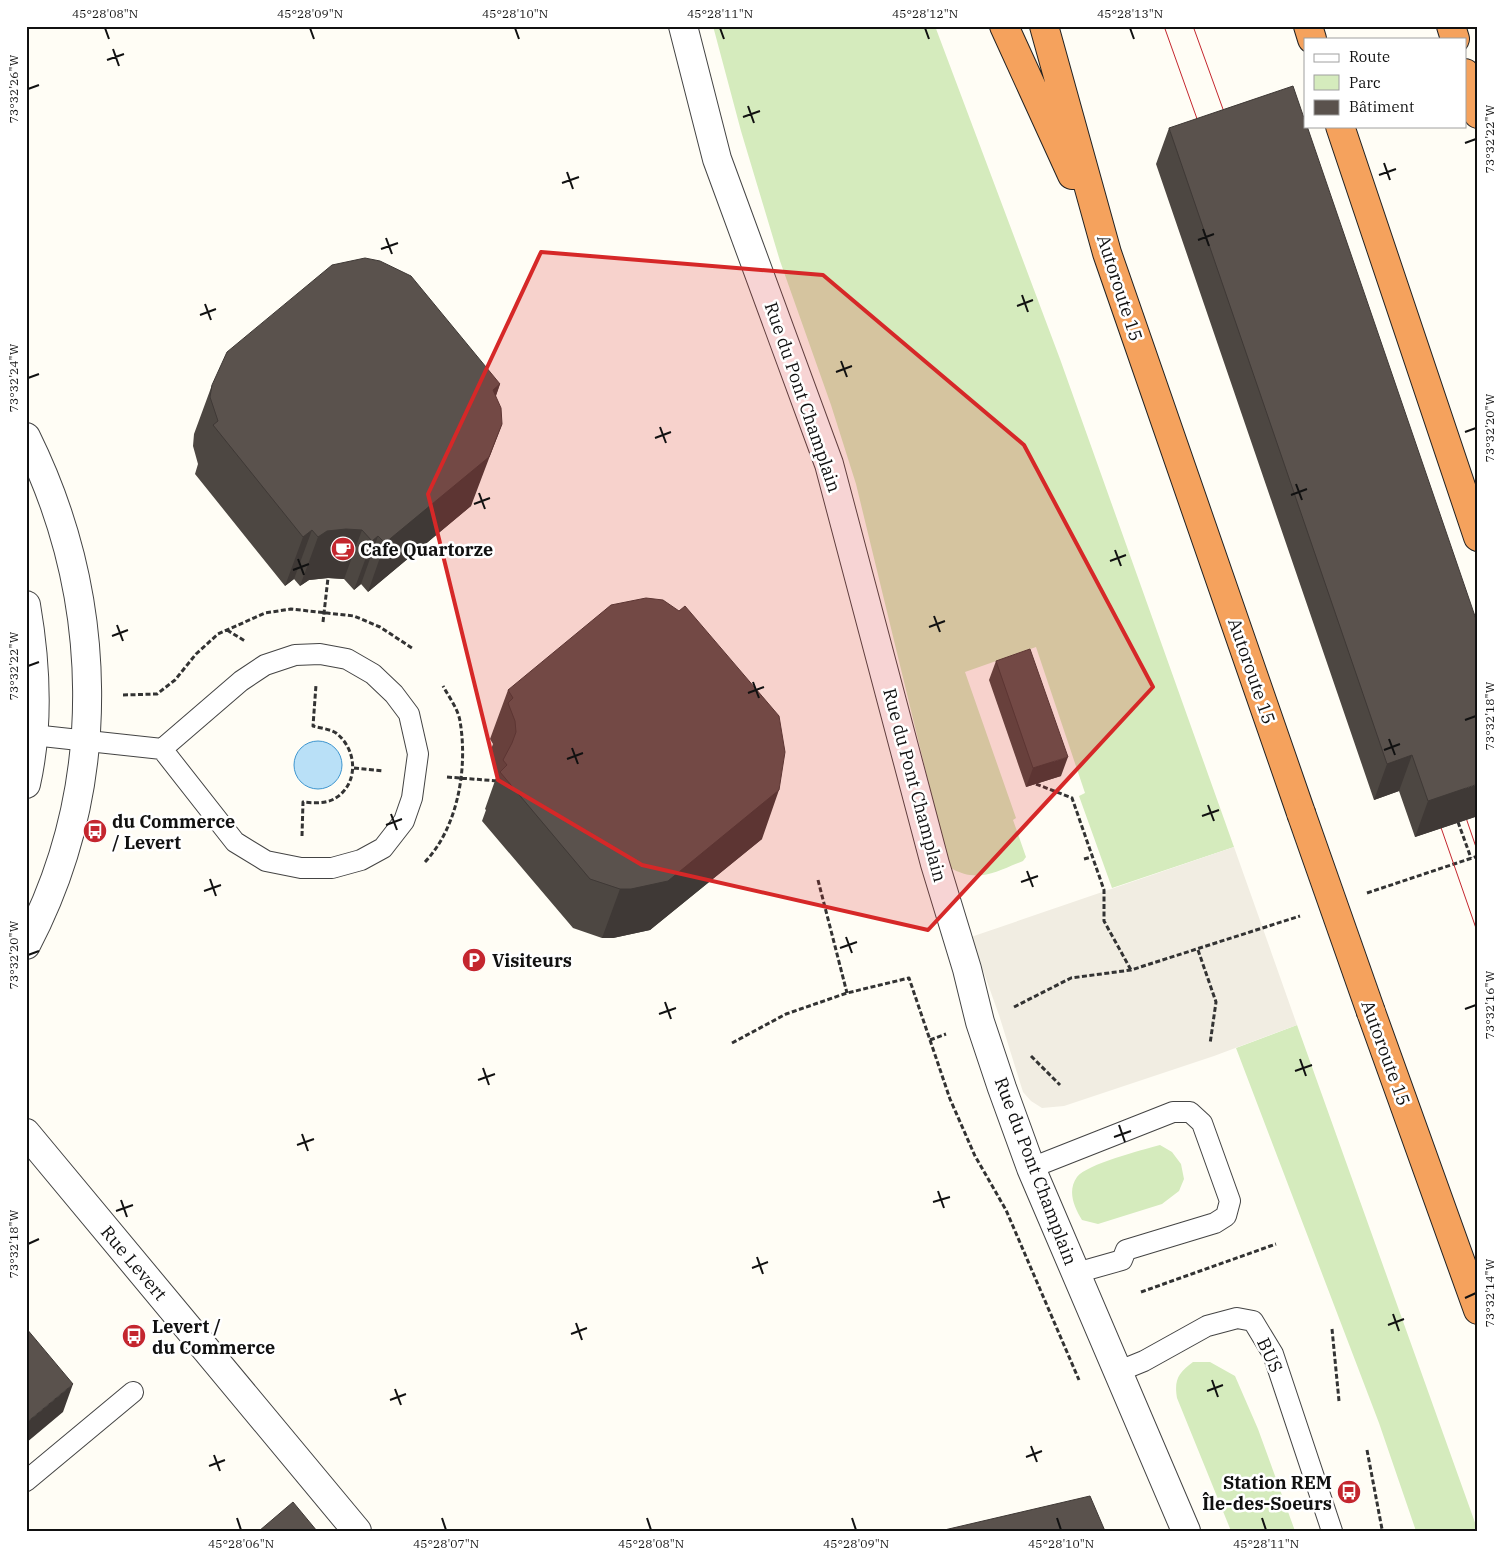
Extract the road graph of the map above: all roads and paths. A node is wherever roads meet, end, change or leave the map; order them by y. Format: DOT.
graph roads {
  1 [pos="683,26"];
  2 [pos="1004,26"];
  3 [pos="1044,26"];
  4 [pos="1308,26"];
  5 [pos="1451,26"];
  6 [pos="1312,38"];
  7 [pos="1455,38"];
  8 [pos="1466,76"];
  9 [pos="1478,114"];
  10 [pos="1341,128"];
  11 [pos="1107,253"];
  12 [pos="26,437"];
  13 [pos="1478,537"];
  14 [pos="328,578"];
  15 [pos="26,605"];
  16 [pos="323,628"];
  17 [pos="316,680"];
  18 [pos="443,686"];
  19 [pos="33,735"];
  20 [pos="87,740"];
  21 [pos="162,749"];
  22 [pos="354,768"];
  23 [pos="387,772"];
  24 [pos="445,777"];
  25 [pos="461,778"];
  26 [pos="498,781"];
  27 [pos="26,784"];
  28 [pos="1036,784"];
  29 [pos="1458,822"];
  30 [pos="302,840"];
  31 [pos="1478,856"];
  32 [pos="1092,857"];
  33 [pos="1471,858"];
  34 [pos="1084,859"];
  35 [pos="425,862"];
  36 [pos="818,880"];
  37 [pos="1367,894"];
  38 [pos="1310,913"];
  39 [pos="26,945"];
  40 [pos="1198,950"];
  41 [pos="1131,970"];
  42 [pos="847,993"];
  43 [pos="1007,1011"];
  44 [pos="947,1034"];
  45 [pos="930,1040"];
  46 [pos="732,1043"];
  47 [pos="1210,1044"];
  48 [pos="26,1133"];
  49 [pos="1031,1168"];
  50 [pos="1276,1244"];
  51 [pos="1076,1273"];
  52 [pos="1140,1292"];
  53 [pos="1478,1310"];
  54 [pos="1332,1329"];
  55 [pos="1117,1372"];
  56 [pos="1082,1385"];
  57 [pos="133,1392"];
  58 [pos="1339,1402"];
  59 [pos="1367,1450"];
  60 [pos="26,1481"];
  61 [pos="1382,1529"];
  62 [pos="356,1531"];
  63 [pos="1186,1531"];
  64 [pos="1332,1531"];
  1 -- 49 [label="street, Rue du Pont Champlain"];
  2 -- 11 [label="highway"];
  3 -- 11 [label="highway, Autoroute 15"];
  4 -- 6 [label="highway"];
  5 -- 7 [label="highway"];
  8 -- 9 [label="highway"];
  10 -- 13 [label="highway"];
  11 -- 53 [label="highway, Autoroute 15, bridge"];
  12 -- 20 [label="street"];
  14 -- 16 [label="path"];
  15 -- 19 [label="street"];
  17 -- 22 [label="path"];
  18 -- 25 [label="path"];
  19 -- 20 [label="lane"];
  19 -- 27 [label="street"];
  20 -- 21 [label="lane"];
  20 -- 39 [label="street"];
  21 -- 21 [label="lane"];
  22 -- 23 [label="path"];
  22 -- 30 [label="path"];
  24 -- 25 [label="path"];
  25 -- 26 [label="path"];
  25 -- 35 [label="path"];
  28 -- 32 [label="path"];
  29 -- 33 [label="path"];
  31 -- 33 [label="path"];
  32 -- 34 [label="path"];
  32 -- 41 [label="path"];
  33 -- 37 [label="path"];
  36 -- 42 [label="path"];
  38 -- 40 [label="path"];
  40 -- 41 [label="path"];
  40 -- 47 [label="path"];
  41 -- 43 [label="path"];
  42 -- 45 [label="path"];
  42 -- 46 [label="path"];
  44 -- 45 [label="path"];
  45 -- 56 [label="path"];
  48 -- 62 [label="street, Rue Levert"];
  49 -- 51 [label="street, Rue du Pont Champlain"];
  49 -- 51 [label="lane"];
  50 -- 52 [label="path"];
  51 -- 55 [label="street, Rue du Pont Champlain"];
  54 -- 58 [label="path"];
  55 -- 63 [label="street, Rue du Pont Champlain"];
  55 -- 64 [label="lane, BUS"];
  57 -- 60 [label="lane"];
  59 -- 61 [label="path"];
}
